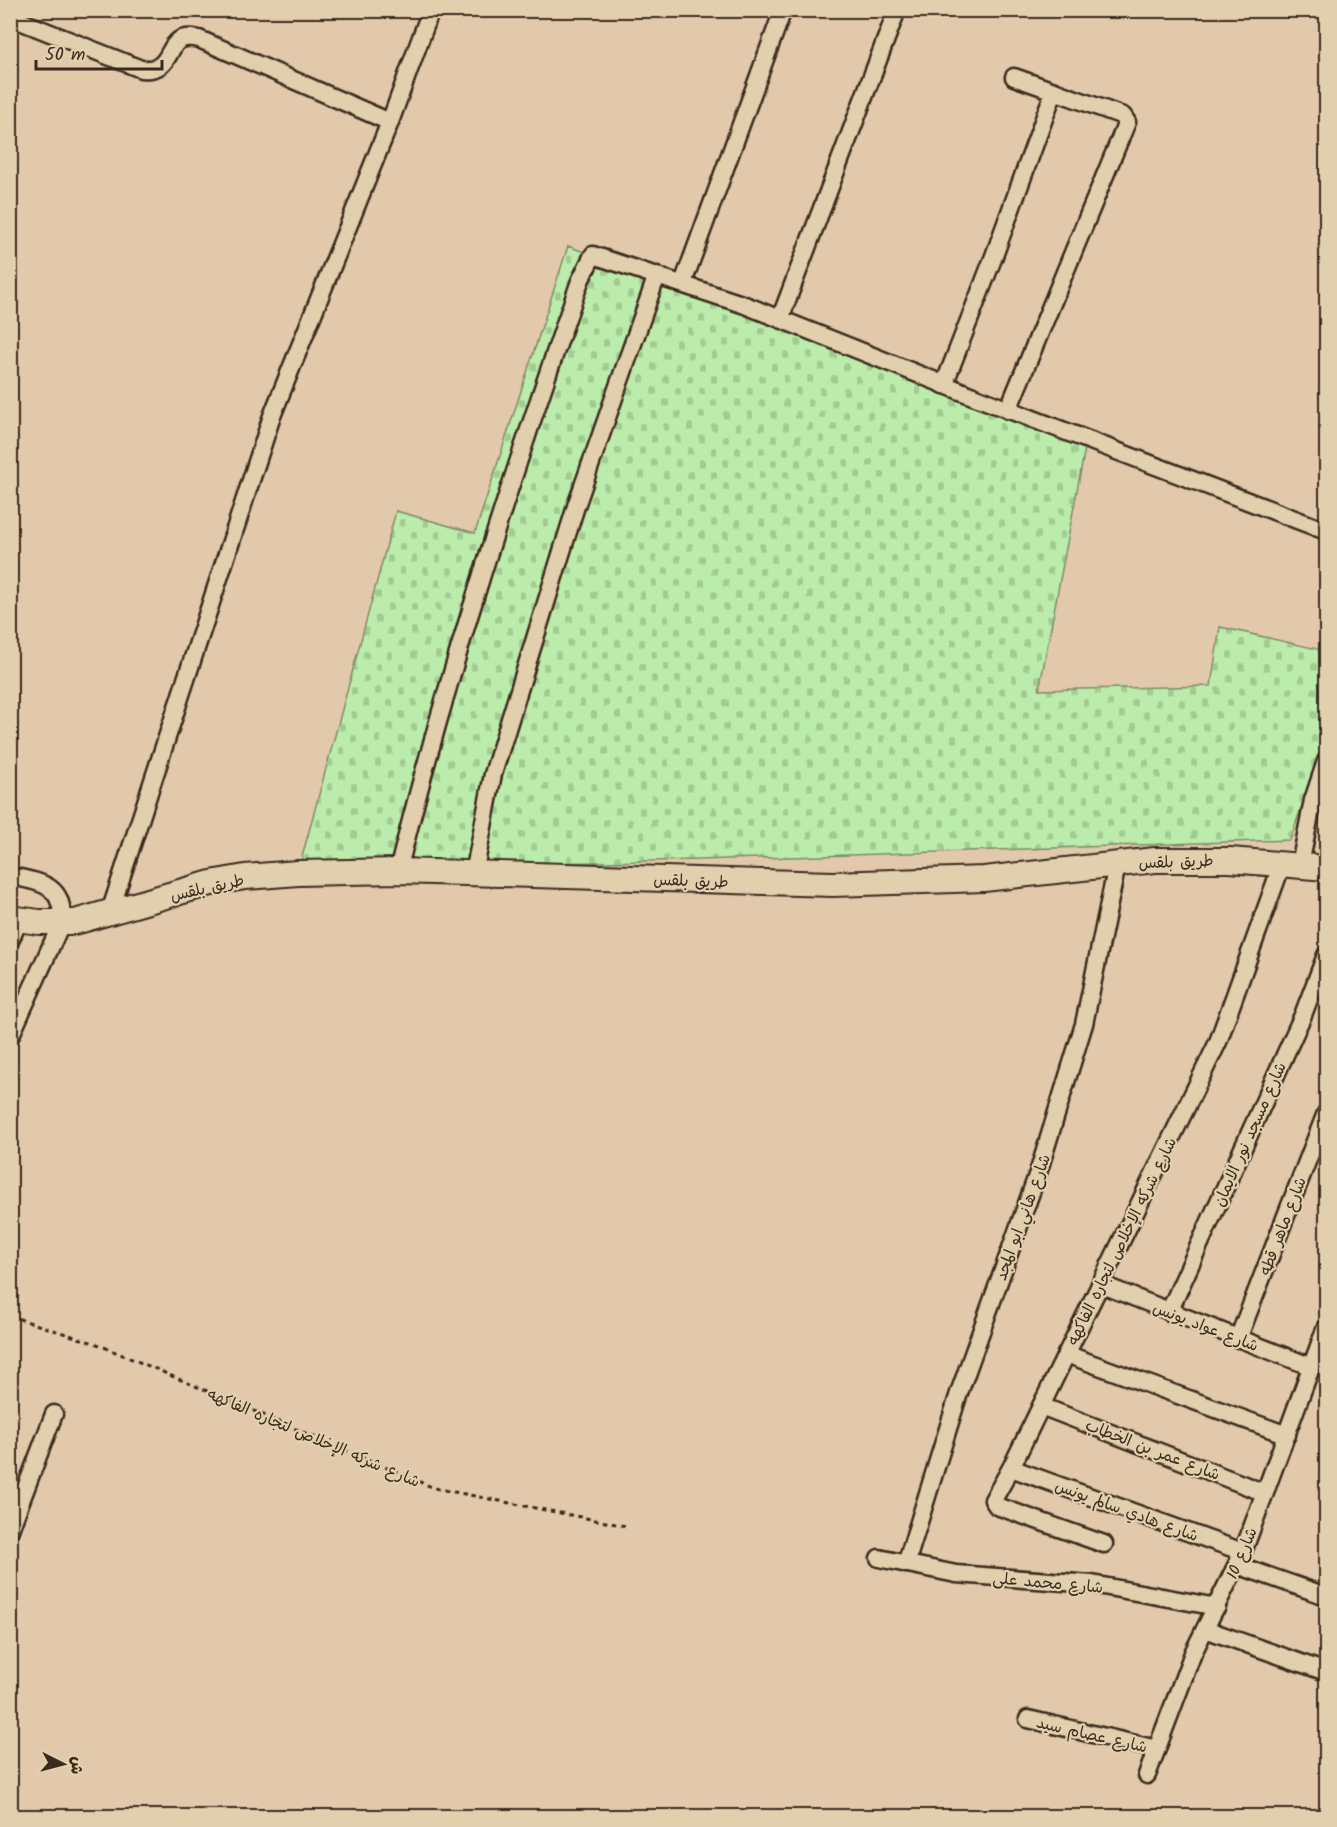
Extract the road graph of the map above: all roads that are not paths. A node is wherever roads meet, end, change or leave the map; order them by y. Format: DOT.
graph roads {
  1 [pos="431,10"];
  2 [pos="783,10"];
  3 [pos="897,10"];
  4 [pos="10,17"];
  5 [pos="1014,77"];
  6 [pos="1054,91"];
  7 [pos="390,122"];
  8 [pos="657,275"];
  9 [pos="683,283"];
  10 [pos="780,319"];
  11 [pos="945,385"];
  12 [pos="1008,410"];
  13 [pos="1326,531"];
  14 [pos="1326,761"];
  15 [pos="1117,865"];
  16 [pos="1291,865"];
  17 [pos="1326,868"];
  18 [pos="398,871"];
  19 [pos="474,873"];
  20 [pos="10,876"];
  21 [pos="110,912"];
  22 [pos="61,924"];
  23 [pos="13,926"];
  24 [pos="1326,955"];
  25 [pos="10,1037"];
  26 [pos="1326,1113"];
  27 [pos="1100,1284"];
  28 [pos="1169,1312"];
  29 [pos="1326,1327"];
  30 [pos="1238,1339"];
  31 [pos="1066,1354"];
  32 [pos="1312,1367"];
  33 [pos="1041,1406"];
  34 [pos="54,1413"];
  35 [pos="1287,1435"];
  36 [pos="1011,1468"];
  37 [pos="18,1490"];
  38 [pos="1265,1492"];
  39 [pos="10,1530"];
  40 [pos="1104,1544"];
  41 [pos="879,1558"];
  42 [pos="1240,1558"];
  43 [pos="906,1564"];
  44 [pos="1326,1596"];
  45 [pos="1217,1607"];
  46 [pos="1205,1629"];
  47 [pos="1326,1672"];
  48 [pos="1028,1719"];
  49 [pos="1157,1749"];
  50 [pos="1147,1775"];
  1 -- 7 [label="street"];
  2 -- 9 [label="street"];
  3 -- 10 [label="street"];
  4 -- 7 [label="street"];
  5 -- 6 [label="street"];
  6 -- 11 [label="street"];
  6 -- 12 [label="street"];
  7 -- 21 [label="street"];
  8 -- 9 [label="street"];
  8 -- 18 [label="street"];
  8 -- 19 [label="street"];
  9 -- 10 [label="street"];
  10 -- 11 [label="street"];
  11 -- 12 [label="street"];
  12 -- 13 [label="street"];
  14 -- 16 [label="street, شارع شركه الإخلاص لتجاره الفاكهه"];
  15 -- 16 [label="main road, طريق بلقس"];
  15 -- 19 [label="main road, طريق بلقس"];
  15 -- 43 [label="street, شارع هاني ابو المجد"];
  16 -- 17 [label="main road, طريق بلقس"];
  16 -- 27 [label="street, شارع شركه الإخلاص لتجاره الفاكهه"];
  18 -- 19 [label="main road, طريق بلقس"];
  18 -- 21 [label="main road, طريق بلقس"];
  20 -- 22 [label="street"];
  21 -- 22 [label="main road, طريق بلقس"];
  22 -- 23 [label="main road, طريق بلقس"];
  22 -- 25 [label="street"];
  24 -- 28 [label="street, شارع مسجد نور الايمان"];
  26 -- 30 [label="street, شارع ماهر قطه"];
  27 -- 28 [label="street, شارع عواد يونس"];
  27 -- 31 [label="street, شارع شركه الإخلاص لتجاره الفاكهه"];
  28 -- 30 [label="street, شارع عواد يونس"];
  29 -- 32 [label="street, شارع 10"];
  30 -- 32 [label="street, شارع عواد يونس"];
  31 -- 33 [label="street, شارع شركه الإخلاص لتجاره الفاكهه"];
  31 -- 35 [label="street"];
  32 -- 35 [label="street, شارع 10"];
  33 -- 36 [label="street, شارع شركه الإخلاص لتجاره الفاكهه"];
  33 -- 38 [label="street, شارع عمر بن الخطاب"];
  34 -- 37 [label="street"];
  35 -- 38 [label="street, شارع 10"];
  36 -- 40 [label="street, شارع شركه الإخلاص لتجاره الفاكهه"];
  36 -- 42 [label="street, شارع هادي سالم يونس"];
  37 -- 39 [label="street"];
  38 -- 42 [label="street, شارع 10"];
  41 -- 43 [label="street, شارع محمد على"];
  42 -- 44 [label="street, شارع هادي سالم يونس"];
  42 -- 45 [label="street, شارع 10"];
  43 -- 45 [label="street, شارع محمد على"];
  45 -- 46 [label="street, شارع 10"];
  46 -- 47 [label="street"];
  46 -- 49 [label="street, شارع 10"];
  48 -- 49 [label="street, شارع عصام سيد"];
  49 -- 50 [label="street, شارع 10"];
}
